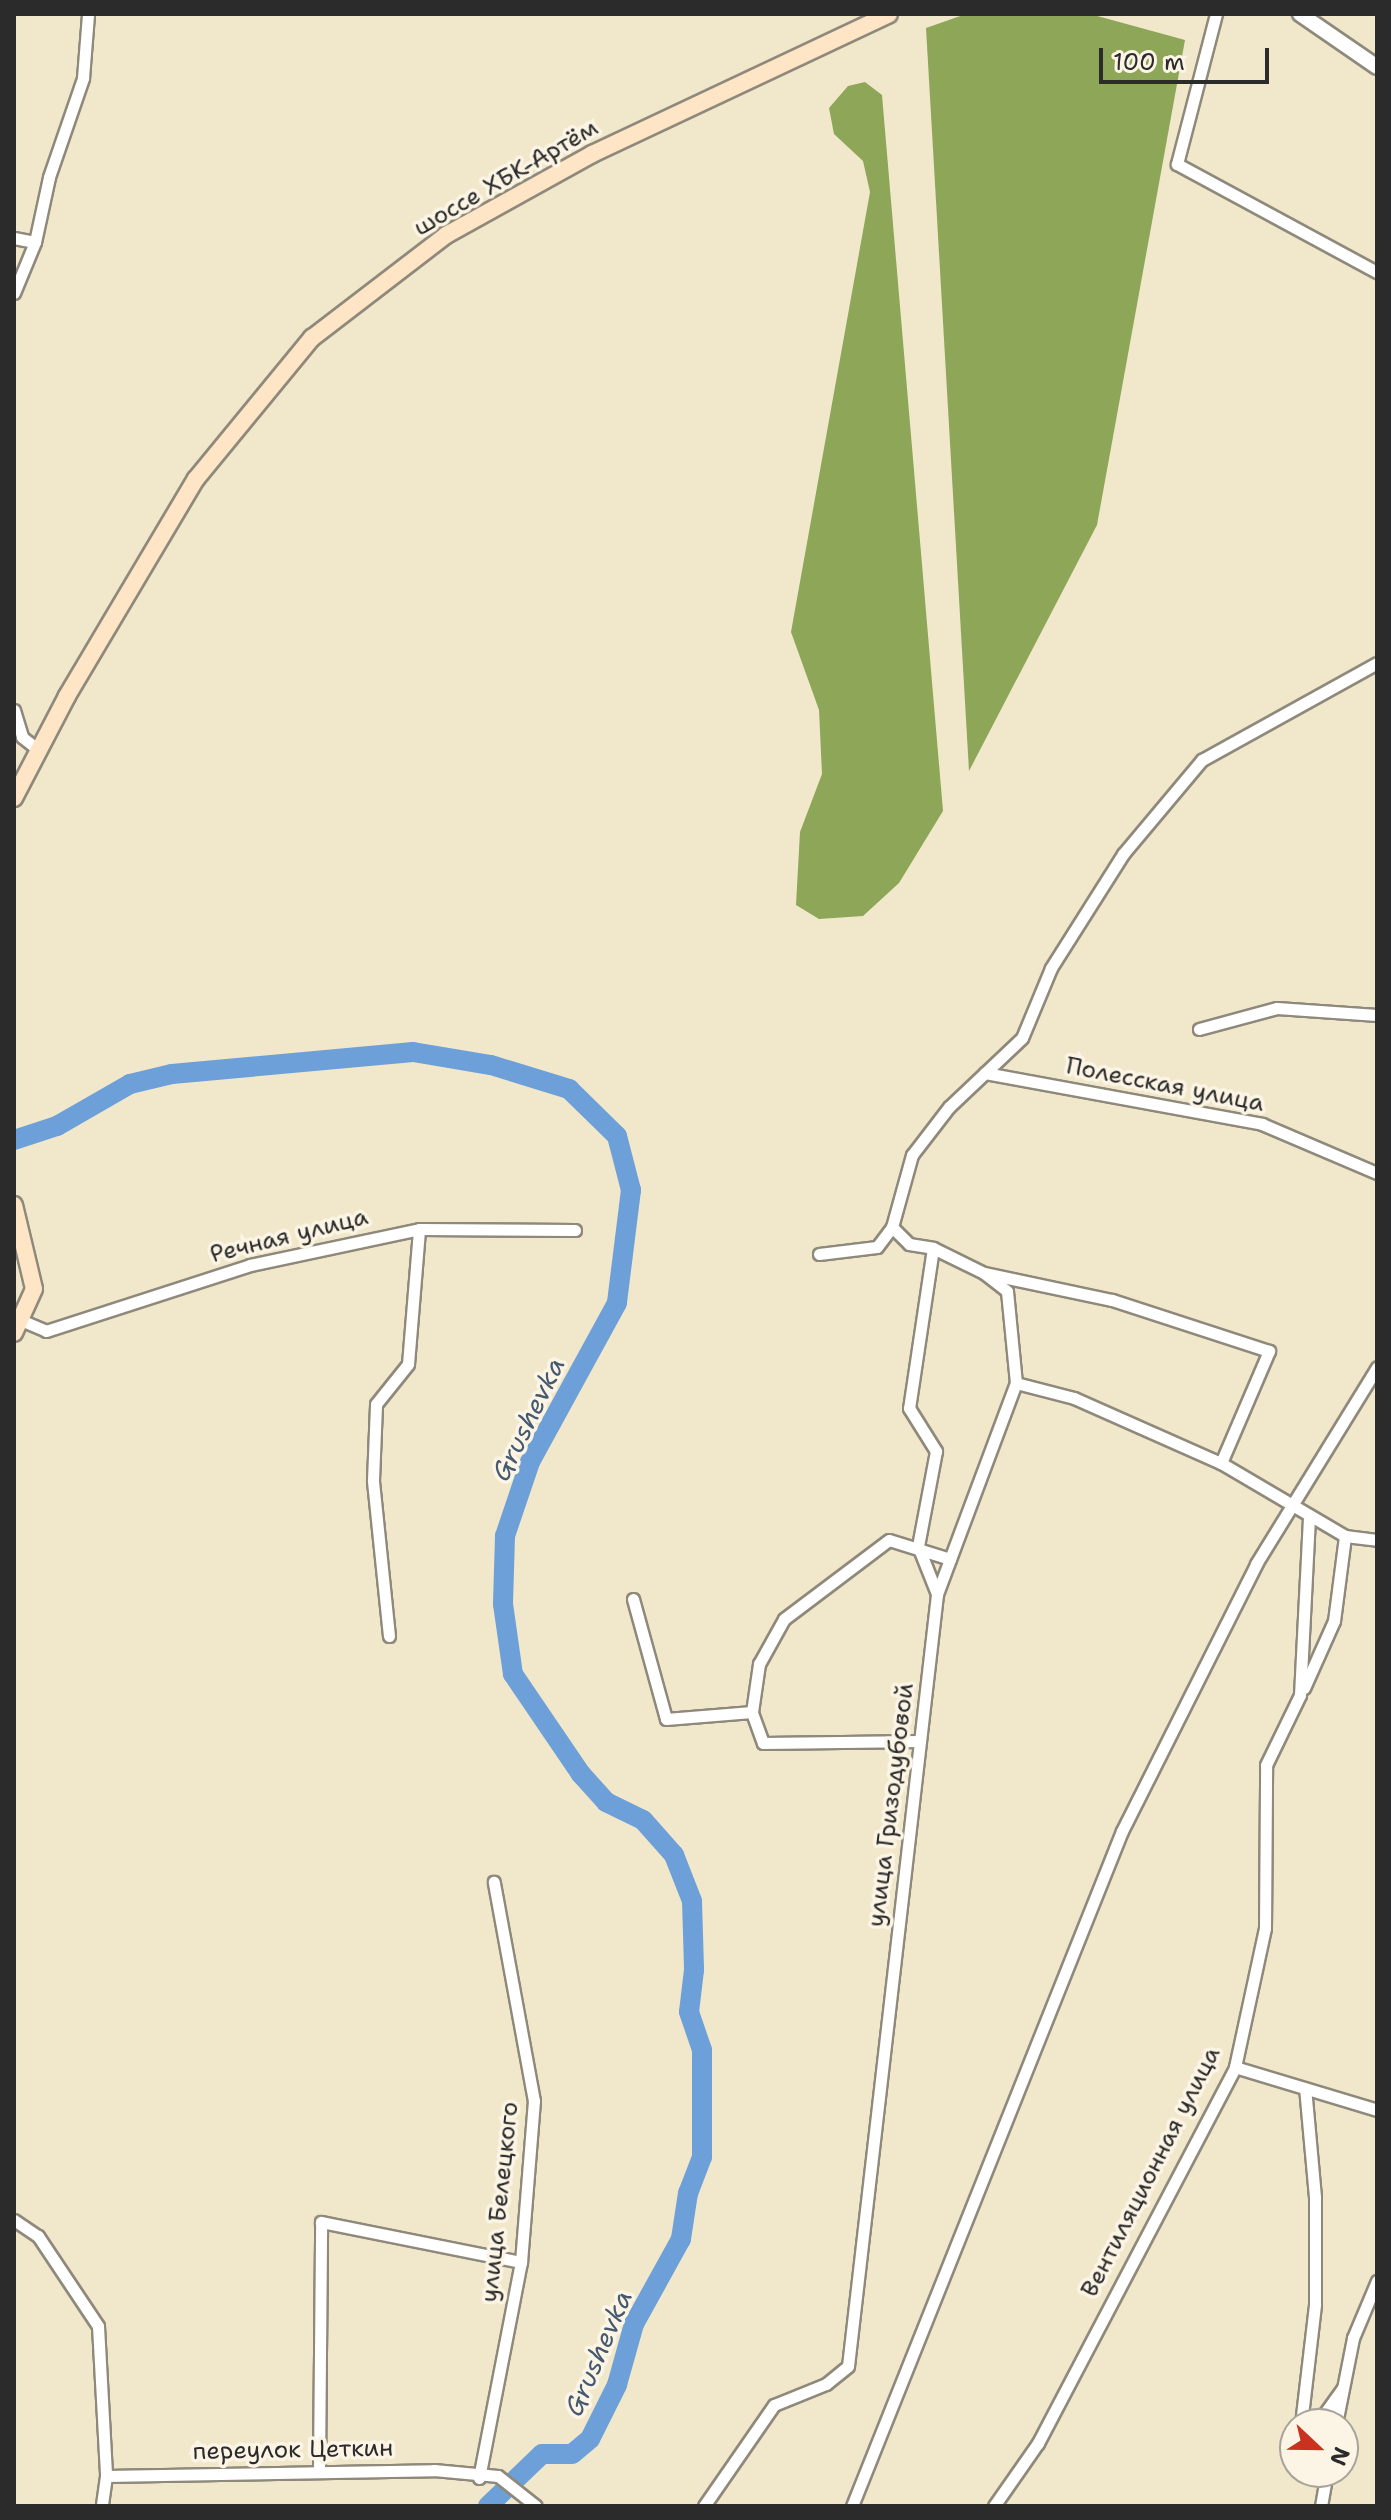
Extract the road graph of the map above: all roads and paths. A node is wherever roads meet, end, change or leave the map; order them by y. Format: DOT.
graph roads {
  1 [pos="88,14"];
  2 [pos="889,14"];
  3 [pos="1216,14"];
  4 [pos="1300,14"];
  5 [pos="1377,67"];
  6 [pos="14,238"];
  7 [pos="35,242"];
  8 [pos="1377,272"];
  9 [pos="14,293"];
  10 [pos="1377,663"];
  11 [pos="14,710"];
  12 [pos="40,751"];
  13 [pos="14,798"];
  14 [pos="1377,1015"];
  15 [pos="1199,1029"];
  16 [pos="985,1073"];
  17 [pos="1377,1173"];
  18 [pos="14,1205"];
  19 [pos="892,1227"];
  20 [pos="419,1229"];
  21 [pos="575,1230"];
  22 [pos="933,1248"];
  23 [pos="819,1254"];
  24 [pos="984,1273"];
  25 [pos="18,1327"];
  26 [pos="1377,1367"];
  27 [pos="1016,1383"];
  28 [pos="1221,1463"];
  29 [pos="1291,1502"];
  30 [pos="1309,1515"];
  31 [pos="1345,1536"];
  32 [pos="1377,1540"];
  33 [pos="918,1546"];
  34 [pos="950,1559"];
  35 [pos="937,1594"];
  36 [pos="633,1599"];
  37 [pos="389,1636"];
  38 [pos="1300,1695"];
  39 [pos="752,1712"];
  40 [pos="920,1741"];
  41 [pos="494,1882"];
  42 [pos="1235,2067"];
  43 [pos="1305,2088"];
  44 [pos="1377,2110"];
  45 [pos="14,2220"];
  46 [pos="521,2262"];
  47 [pos="1377,2281"];
  48 [pos="1343,2388"];
  49 [pos="1303,2408"];
  50 [pos="1329,2408"];
  51 [pos="1339,2408"];
  52 [pos="319,2469"];
  53 [pos="106,2476"];
  54 [pos="479,2478"];
  55 [pos="536,2504"];
  56 [pos="102,2506"];
  57 [pos="704,2506"];
  58 [pos="852,2506"];
  59 [pos="994,2506"];
  1 -- 7 [label="street"];
  2 -- 12 [label="main road, шоссе ХБК-Артём"];
  3 -- 8 [label="street"];
  4 -- 5 [label="street"];
  6 -- 7 [label="street"];
  7 -- 9 [label="street"];
  10 -- 16 [label="street"];
  11 -- 12 [label="street"];
  12 -- 13 [label="main road, шоссе ХБК-Артём"];
  14 -- 15 [label="street"];
  16 -- 17 [label="street, Полесская улица"];
  16 -- 19 [label="street"];
  18 -- 25 [label="main road"];
  19 -- 22 [label="street"];
  19 -- 23 [label="street"];
  20 -- 21 [label="street, Речная улица"];
  20 -- 25 [label="street, Речная улица"];
  20 -- 37 [label="street"];
  22 -- 24 [label="street"];
  22 -- 33 [label="street"];
  24 -- 27 [label="street, улица Гризодубовой"];
  24 -- 28 [label="street"];
  26 -- 29 [label="street"];
  27 -- 28 [label="street"];
  27 -- 34 [label="street, улица Гризодубовой"];
  28 -- 29 [label="street"];
  29 -- 30 [label="street"];
  29 -- 58 [label="street"];
  30 -- 31 [label="street"];
  30 -- 38 [label="street, Вентиляционная улица"];
  31 -- 32 [label="street"];
  31 -- 38 [label="street, Вентиляционная улица"];
  33 -- 34 [label="street"];
  33 -- 35 [label="street"];
  33 -- 39 [label="street"];
  34 -- 35 [label="street, улица Гризодубовой"];
  35 -- 40 [label="street, улица Гризодубовой"];
  36 -- 39 [label="street"];
  38 -- 42 [label="street, Вентиляционная улица"];
  39 -- 40 [label="street"];
  40 -- 57 [label="street, улица Гризодубовой"];
  41 -- 46 [label="street, улица Белецкого"];
  42 -- 43 [label="street"];
  42 -- 59 [label="street, Вентиляционная улица"];
  43 -- 44 [label="street"];
  43 -- 49 [label="street"];
  45 -- 53 [label="street"];
  46 -- 52 [label="street"];
  46 -- 54 [label="street, улица Белецкого"];
  47 -- 48 [label="street"];
  48 -- 50 [label="street"];
  48 -- 51 [label="street"];
  52 -- 53 [label="street, переулок Цеткин"];
  52 -- 54 [label="street, переулок Цеткин"];
  53 -- 56 [label="street"];
  54 -- 55 [label="street, переулок Цеткин"];
}
